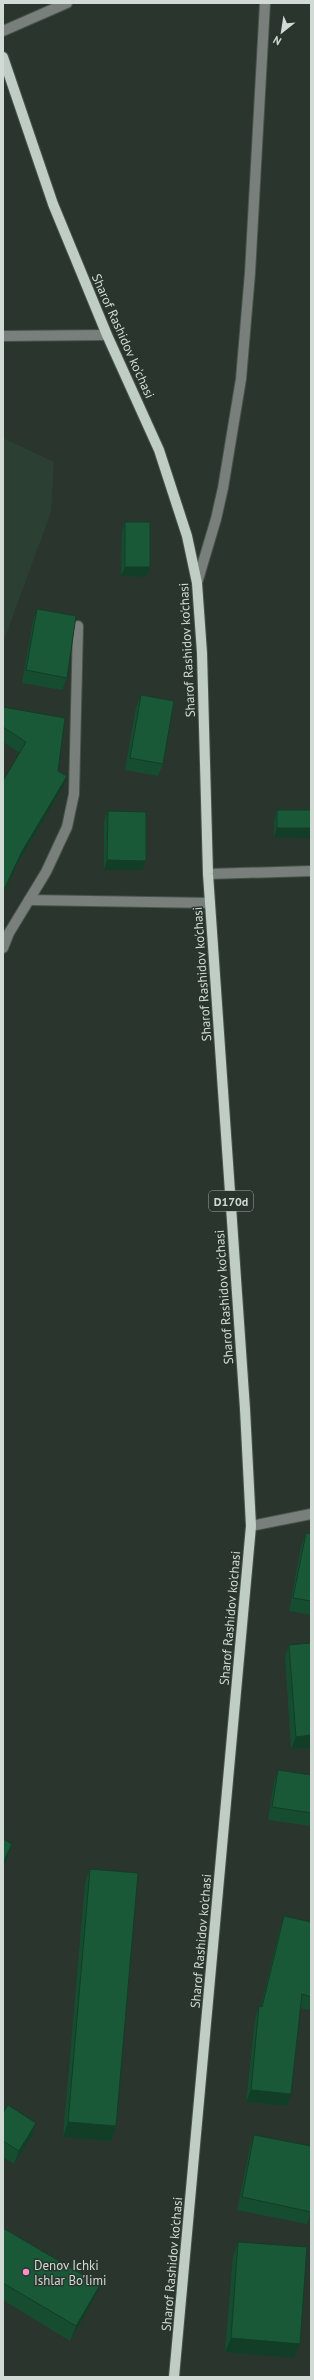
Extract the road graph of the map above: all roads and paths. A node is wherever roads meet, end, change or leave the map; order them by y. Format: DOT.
graph roads {
  1 [pos="67,3"];
  2 [pos="265,3"];
  3 [pos="3,31"];
  4 [pos="3,57"];
  5 [pos="107,335"];
  6 [pos="3,336"];
  7 [pos="197,583"];
  8 [pos="78,626"];
  9 [pos="311,871"];
  10 [pos="208,874"];
  11 [pos="29,900"];
  12 [pos="210,903"];
  13 [pos="3,948"];
  14 [pos="311,1514"];
  15 [pos="251,1526"];
  16 [pos="174,2377"];
  1 -- 3 [label="street"];
  2 -- 7 [label="street"];
  4 -- 5 [label="main road, Sharof Rashidov ko'chasi / D170d"];
  5 -- 6 [label="street"];
  5 -- 7 [label="main road, Sharof Rashidov ko'chasi / D170d"];
  7 -- 10 [label="main road, Sharof Rashidov ko'chasi / D170d"];
  8 -- 11 [label="street"];
  9 -- 10 [label="street"];
  10 -- 12 [label="main road, Sharof Rashidov ko'chasi / D170d"];
  11 -- 12 [label="street"];
  11 -- 13 [label="street"];
  12 -- 15 [label="main road, Sharof Rashidov ko'chasi / D170d"];
  14 -- 15 [label="street"];
  15 -- 16 [label="main road, Sharof Rashidov ko'chasi / D170d"];
}
